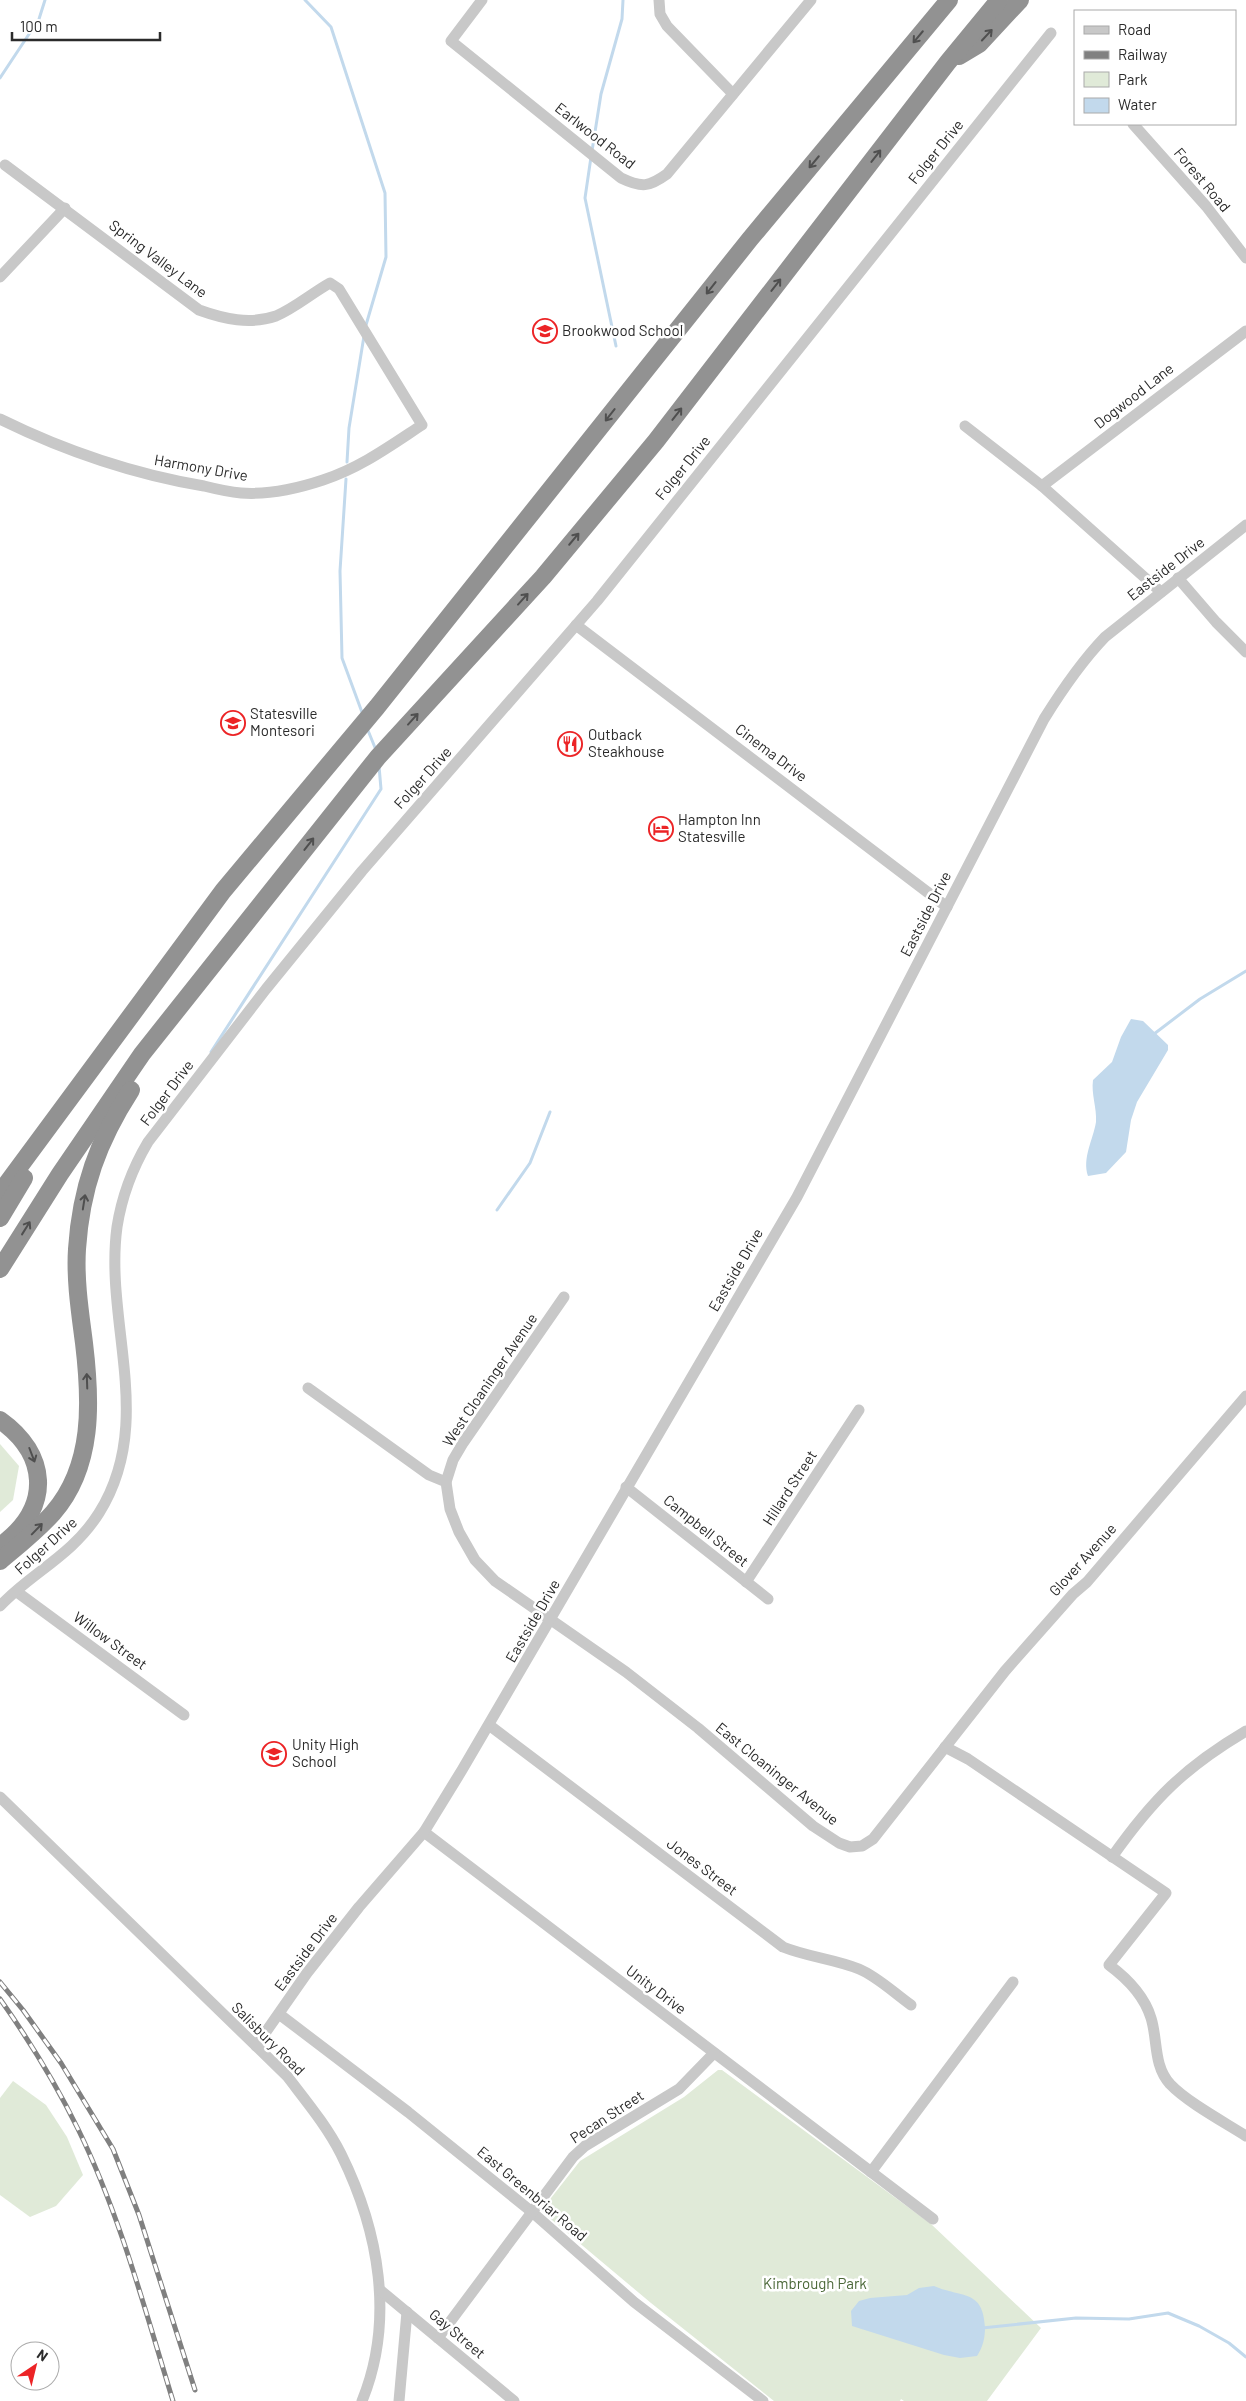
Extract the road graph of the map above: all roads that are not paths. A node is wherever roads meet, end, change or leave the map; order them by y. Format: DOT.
graph roads {
  1 [pos="482,0"];
  2 [pos="659,0"];
  3 [pos="811,0"];
  4 [pos="949,0"];
  5 [pos="999,0"];
  6 [pos="1020,0"];
  7 [pos="1051,33"];
  8 [pos="948,62"];
  9 [pos="733,94"];
  10 [pos="1134,125"];
  11 [pos="5,165"];
  12 [pos="65,208"];
  13 [pos="1246,258"];
  14 [pos="0,277"];
  15 [pos="1246,331"];
  16 [pos="0,419"];
  17 [pos="422,425"];
  18 [pos="965,426"];
  19 [pos="1042,486"];
  20 [pos="1246,525"];
  21 [pos="1178,578"];
  22 [pos="1161,592"];
  23 [pos="576,625"];
  24 [pos="1246,652"];
  25 [pos="285,874"];
  26 [pos="947,907"];
  27 [pos="78,1088"];
  28 [pos="0,1193"];
  29 [pos="0,1218"];
  30 [pos="0,1269"];
  31 [pos="564,1297"];
  32 [pos="308,1388"];
  33 [pos="1246,1396"];
  34 [pos="859,1410"];
  35 [pos="0,1420"];
  36 [pos="446,1482"];
  37 [pos="626,1487"];
  38 [pos="0,1546"];
  39 [pos="0,1561"];
  40 [pos="746,1582"];
  41 [pos="17,1592"];
  42 [pos="768,1599"];
  43 [pos="0,1606"];
  44 [pos="552,1619"];
  45 [pos="184,1715"];
  46 [pos="489,1725"];
  47 [pos="1246,1730"];
  48 [pos="945,1747"];
  49 [pos="0,1797"];
  50 [pos="424,1832"];
  51 [pos="1112,1857"];
  52 [pos="1013,1982"];
  53 [pos="911,2006"];
  54 [pos="279,2014"];
  55 [pos="256,2046"];
  56 [pos="714,2053"];
  57 [pos="1246,2136"];
  58 [pos="871,2172"];
  59 [pos="532,2212"];
  60 [pos="933,2220"];
  61 [pos="380,2290"];
  62 [pos="408,2312"];
  63 [pos="438,2338"];
  64 [pos="362,2401"];
  65 [pos="399,2401"];
  66 [pos="514,2401"];
  67 [pos="763,2401"];
  1 -- 9 [label="street, Earlwood Road"];
  2 -- 9 [label="street"];
  3 -- 9 [label="street, Earlwood Road"];
  4 -- 27 [label="highway, one-way"];
  5 -- 8 [label="highway"];
  8 -- 6 [label="highway, one-way"];
  7 -- 23 [label="street, Folger Drive"];
  25 -- 8 [label="highway, one-way"];
  10 -- 13 [label="street, Forest Road"];
  11 -- 12 [label="street"];
  12 -- 14 [label="street"];
  12 -- 17 [label="street, Spring Valley Lane"];
  15 -- 19 [label="street, Dogwood Lane"];
  16 -- 17 [label="street, Harmony Drive"];
  18 -- 19 [label="street"];
  19 -- 22 [label="street"];
  20 -- 21 [label="street, Eastside Drive"];
  21 -- 22 [label="street, Eastside Drive"];
  21 -- 24 [label="street"];
  22 -- 26 [label="street, Eastside Drive"];
  23 -- 26 [label="street, Cinema Drive"];
  23 -- 41 [label="street, Folger Drive"];
  30 -- 25 [label="highway, one-way"];
  39 -- 25 [label="highway, one-way"];
  26 -- 37 [label="street, Eastside Drive"];
  27 -- 28 [label="highway"];
  27 -- 29 [label="highway"];
  31 -- 36 [label="street, West Cloaninger Avenue"];
  32 -- 36 [label="street"];
  33 -- 48 [label="street, Glover Avenue"];
  34 -- 40 [label="street, Hillard Street"];
  35 -- 38 [label="highway, one-way"];
  36 -- 44 [label="street, East Cloaninger Avenue"];
  37 -- 40 [label="street, Campbell Street"];
  37 -- 44 [label="street, Eastside Drive"];
  40 -- 42 [label="street, Campbell Street"];
  41 -- 43 [label="street, Folger Drive"];
  41 -- 45 [label="street, Willow Street"];
  44 -- 46 [label="street, Eastside Drive"];
  44 -- 48 [label="street, East Cloaninger Avenue"];
  46 -- 50 [label="street, Eastside Drive"];
  46 -- 53 [label="street, Jones Street"];
  47 -- 51 [label="street"];
  48 -- 51 [label="street"];
  49 -- 55 [label="street, Salisbury Road"];
  50 -- 54 [label="street, Eastside Drive"];
  50 -- 56 [label="street, Unity Drive"];
  51 -- 57 [label="street"];
  52 -- 58 [label="street"];
  54 -- 55 [label="street, Eastside Drive"];
  54 -- 59 [label="street, East Greenbriar Road"];
  55 -- 61 [label="street, Salisbury Road"];
  56 -- 58 [label="street, Unity Drive"];
  56 -- 59 [label="street, Pecan Street"];
  58 -- 60 [label="street, Unity Drive"];
  59 -- 63 [label="street, Pecan Street"];
  59 -- 67 [label="street, East Greenbriar Road"];
  61 -- 62 [label="street, Gay Street"];
  61 -- 64 [label="street, Salisbury Road"];
  62 -- 63 [label="street, Gay Street"];
  62 -- 65 [label="street"];
  63 -- 66 [label="street, Gay Street"];
}
